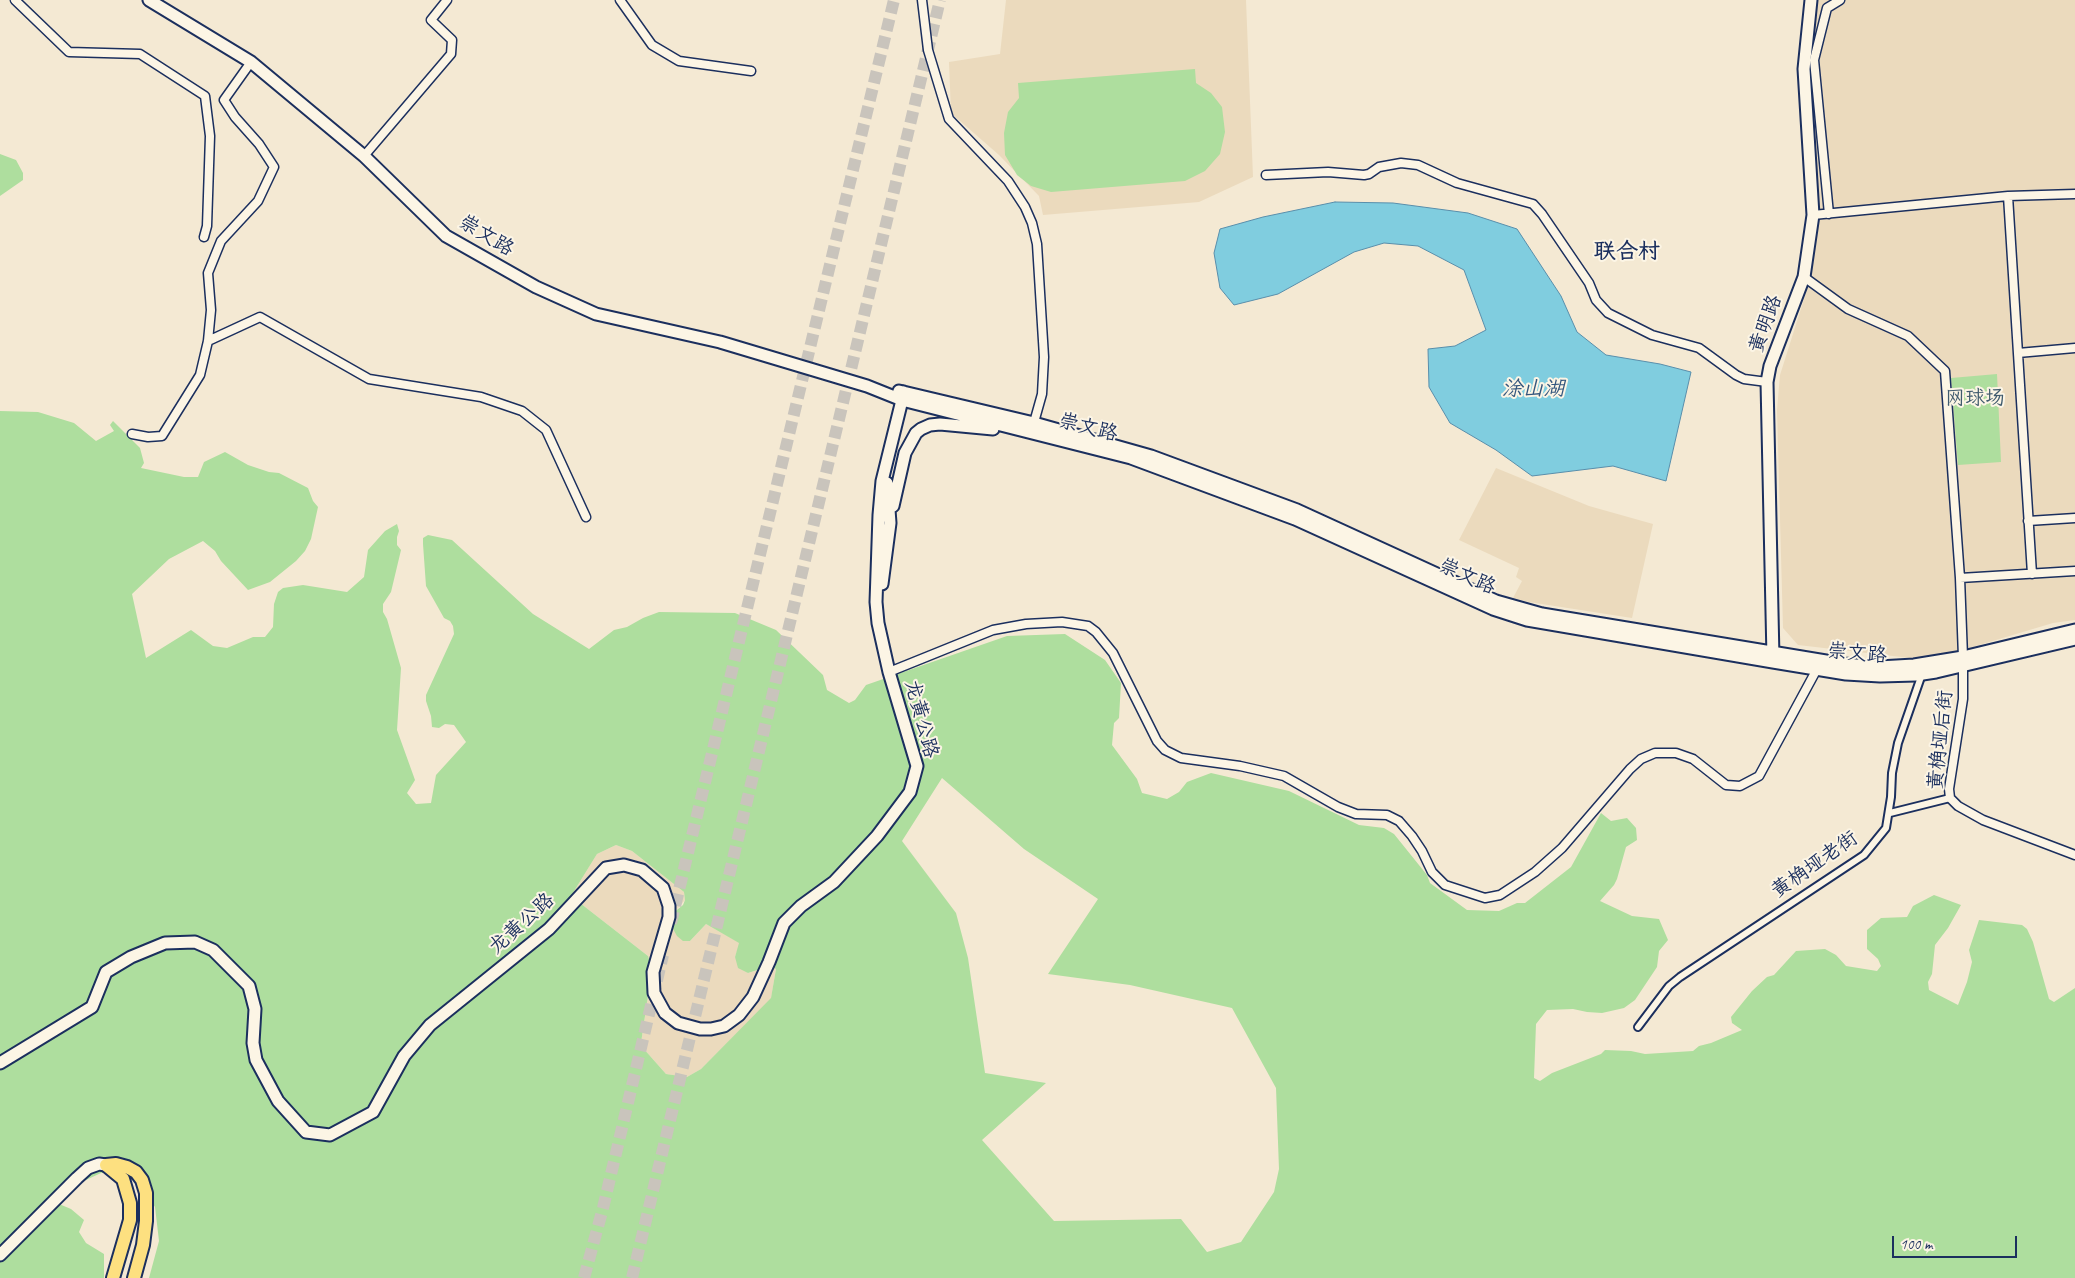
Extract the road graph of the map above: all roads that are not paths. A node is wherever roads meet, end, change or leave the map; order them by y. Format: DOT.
graph roads {
  1 [pos="15,0"];
  2 [pos="149,0"];
  3 [pos="447,0"];
  4 [pos="620,0"];
  5 [pos="922,0"];
  6 [pos="1810,0"];
  7 [pos="1840,0"];
  8 [pos="251,62"];
  9 [pos="751,71"];
  10 [pos="364,156"];
  11 [pos="1266,175"];
  12 [pos="2075,194"];
  13 [pos="2008,196"];
  14 [pos="1829,214"];
  15 [pos="1813,215"];
  16 [pos="204,237"];
  17 [pos="1804,277"];
  18 [pos="208,341"];
  19 [pos="2075,348"];
  20 [pos="2018,353"];
  21 [pos="1767,382"];
  22 [pos="906,397"];
  23 [pos="1033,428"];
  24 [pos="132,434"];
  25 [pos="586,518"];
  26 [pos="2075,518"];
  27 [pos="2028,521"];
  28 [pos="890,523"];
  29 [pos="878,529"];
  30 [pos="2075,572"];
  31 [pos="880,574"];
  32 [pos="2032,574"];
  33 [pos="1960,578"];
  34 [pos="2075,630"];
  35 [pos="2075,639"];
  36 [pos="1773,658"];
  37 [pos="1963,662"];
  38 [pos="1817,669"];
  39 [pos="889,672"];
  40 [pos="1922,674"];
  41 [pos="1950,798"];
  42 [pos="1890,813"];
  43 [pos="2075,855"];
  44 [pos="1638,1027"];
  45 [pos="0,1063"];
  46 [pos="106,1165"];
  47 [pos="0,1255"];
  48 [pos="114,1274"];
  49 [pos="127,1278"];
  50 [pos="134,1278"];
  1 -- 16 [label="street"];
  2 -- 8 [label="main road, 崇文路"];
  3 -- 10 [label="street"];
  4 -- 9 [label="street"];
  5 -- 23 [label="street"];
  6 -- 15 [label="main road, 黄明路"];
  7 -- 14 [label="street"];
  8 -- 10 [label="main road, 崇文路"];
  8 -- 18 [label="street"];
  10 -- 22 [label="main road, 崇文路"];
  11 -- 21 [label="street"];
  12 -- 13 [label="street"];
  13 -- 14 [label="street"];
  13 -- 20 [label="street"];
  14 -- 15 [label="street"];
  15 -- 17 [label="main road, 黄明路"];
  17 -- 21 [label="main road, 黄明路"];
  17 -- 33 [label="street, 黄桷垭后街"];
  18 -- 24 [label="street"];
  18 -- 25 [label="street"];
  19 -- 20 [label="street"];
  20 -- 27 [label="street"];
  21 -- 36 [label="main road, 黄明路"];
  22 -- 23 [label="main road, 崇文路"];
  22 -- 28 [label="main road, 龙黄公路"];
  22 -- 29 [label="main road, 龙黄公路"];
  23 -- 28 [label="main road"];
  23 -- 36 [label="main road, 崇文路"];
  26 -- 27 [label="street"];
  27 -- 32 [label="street"];
  28 -- 29 [label="main road"];
  28 -- 31 [label="main road, 龙黄公路"];
  29 -- 31 [label="main road, 龙黄公路"];
  30 -- 32 [label="street"];
  31 -- 39 [label="main road, 龙黄公路"];
  32 -- 33 [label="street"];
  33 -- 37 [label="street, 黄桷垭后街"];
  34 -- 37 [label="main road, 崇文路"];
  35 -- 37 [label="main road, 崇文路"];
  36 -- 37 [label="main road, 崇文路"];
  36 -- 38 [label="main road, 崇文路"];
  37 -- 40 [label="main road, 崇文路"];
  37 -- 41 [label="street, 黄桷垭后街"];
  38 -- 39 [label="street"];
  38 -- 40 [label="main road, 崇文路"];
  39 -- 45 [label="main road, 龙黄公路"];
  40 -- 42 [label="street, 黄桷垭老街"];
  41 -- 42 [label="street"];
  41 -- 43 [label="street, 黄桷垭后街"];
  42 -- 44 [label="street, 黄桷垭老街"];
  46 -- 47 [label="main road"];
  46 -- 48 [label="main road"];
  46 -- 50 [label="main road"];
  48 -- 49 [label="main road"];
}
